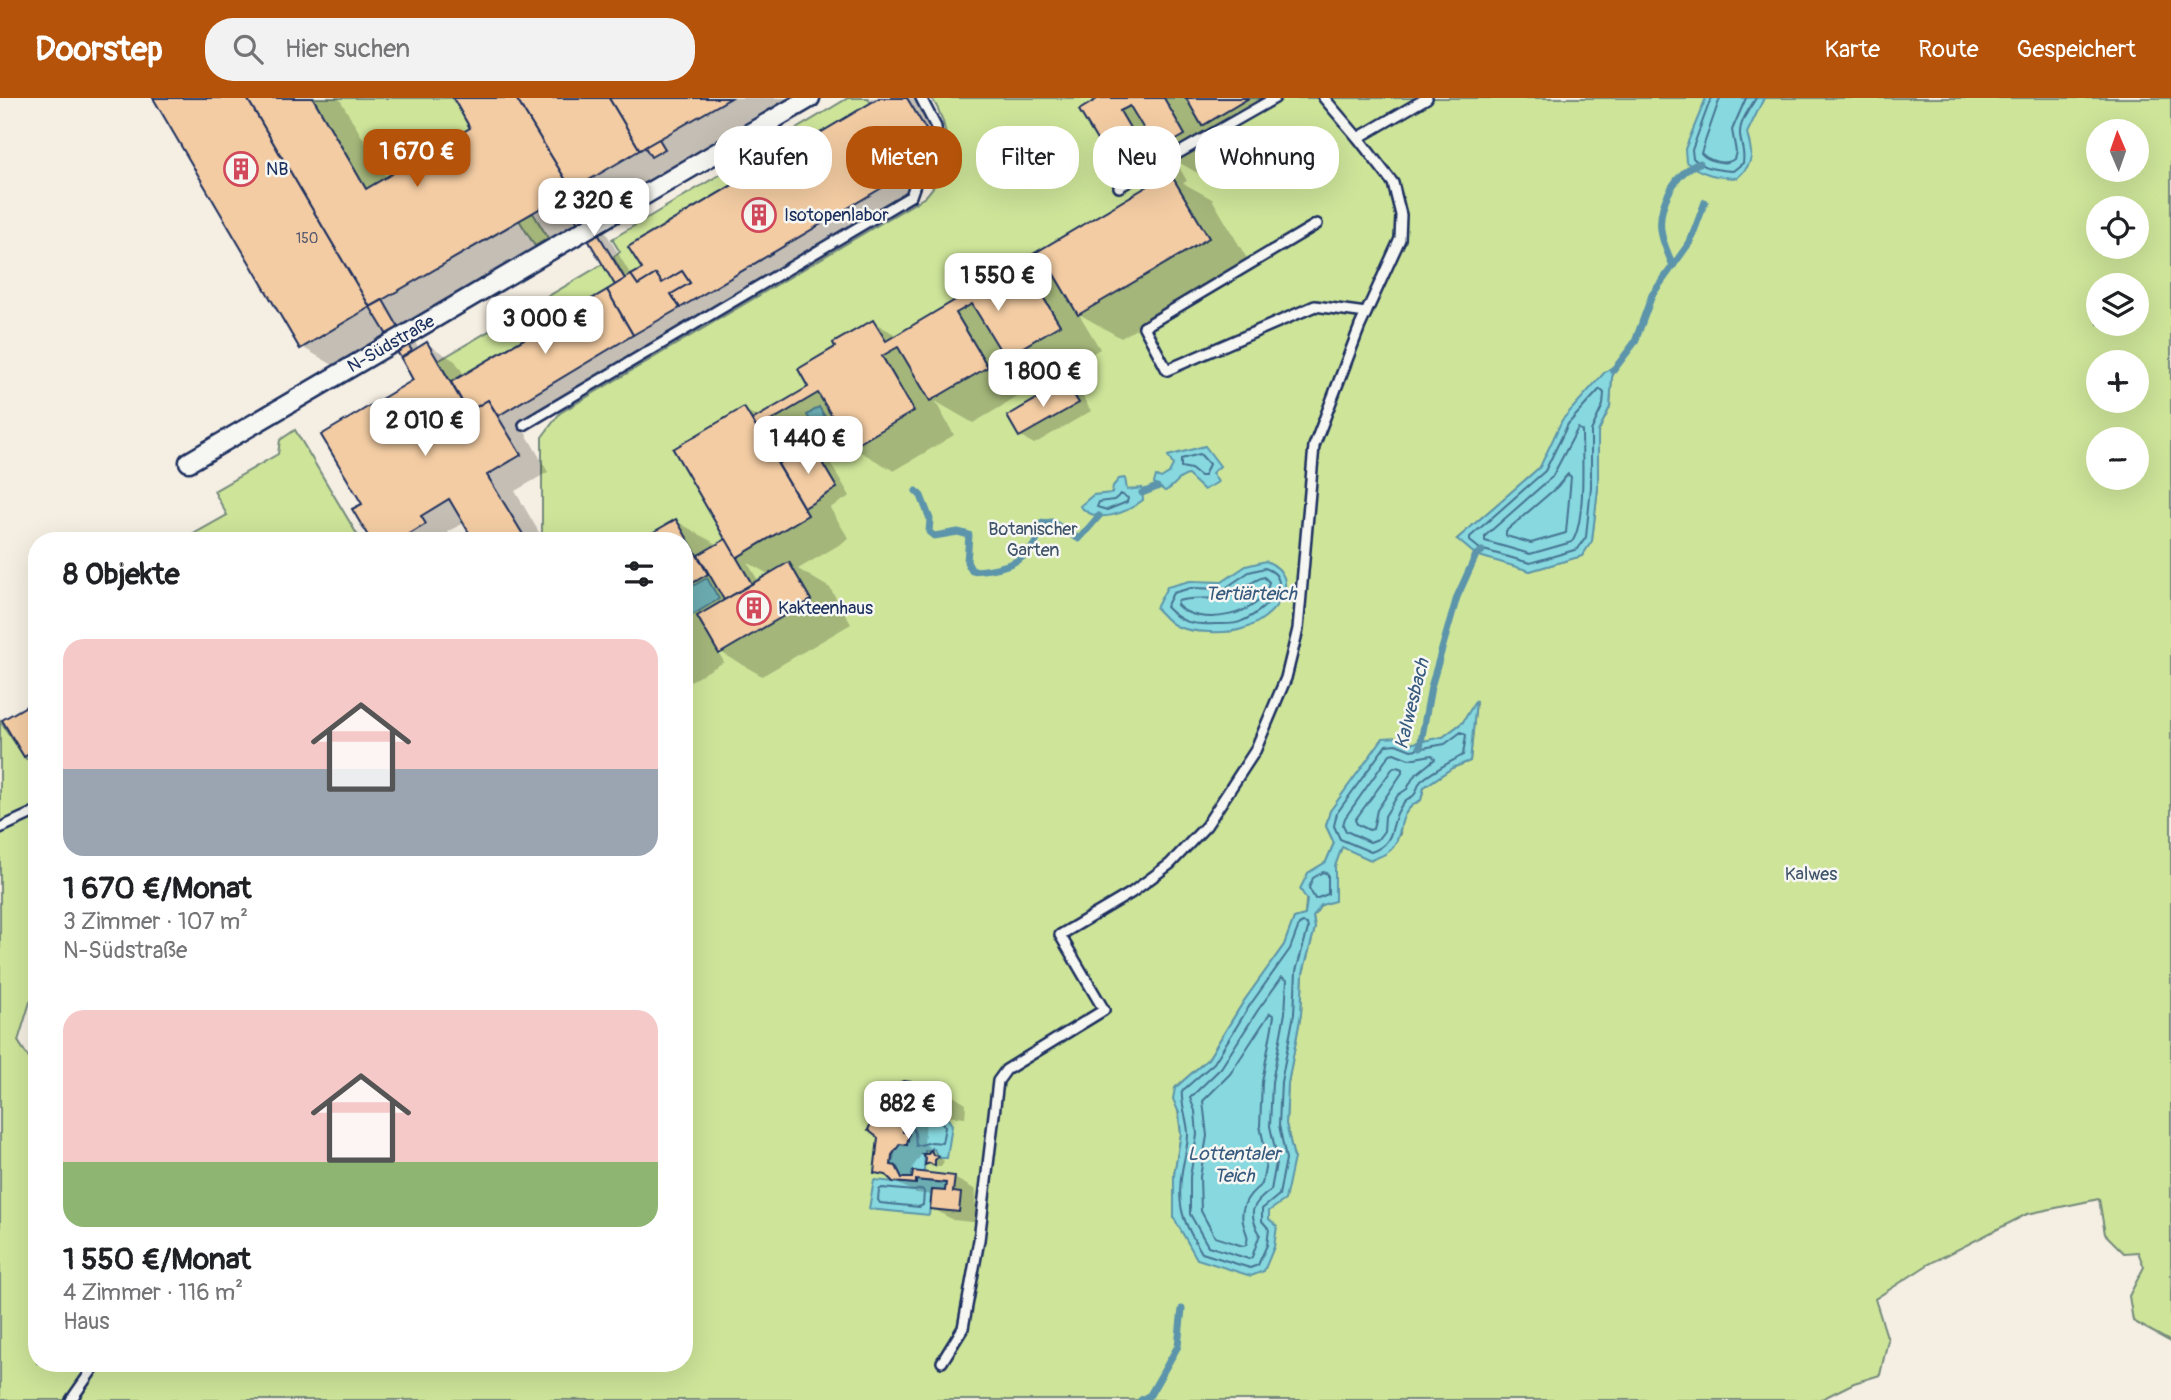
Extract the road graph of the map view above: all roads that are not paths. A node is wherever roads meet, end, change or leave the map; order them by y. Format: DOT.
graph roads {
  1 [pos="810,98"];
  2 [pos="920,98"];
  3 [pos="1274,98"];
  4 [pos="1324,98"];
  5 [pos="1427,98"];
  6 [pos="1359,138"];
  7 [pos="1181,151"];
  8 [pos="1317,224"];
  9 [pos="1366,313"];
  10 [pos="524,425"];
  11 [pos="189,462"];
  12 [pos="28,815"];
  13 [pos="0,828"];
  14 [pos="942,1362"];
  15 [pos="91,1372"];
  16 [pos="71,1400"];
  1 -- 11 [label="street, N-Südstraße"];
  2 -- 10 [label="lane"];
  3 -- 7 [label="lane"];
  4 -- 6 [label="lane"];
  5 -- 6 [label="lane"];
  6 -- 9 [label="lane"];
  8 -- 9 [label="lane"];
  9 -- 14 [label="lane"];
  12 -- 13 [label="lane"];
  15 -- 16 [label="lane"];
}
